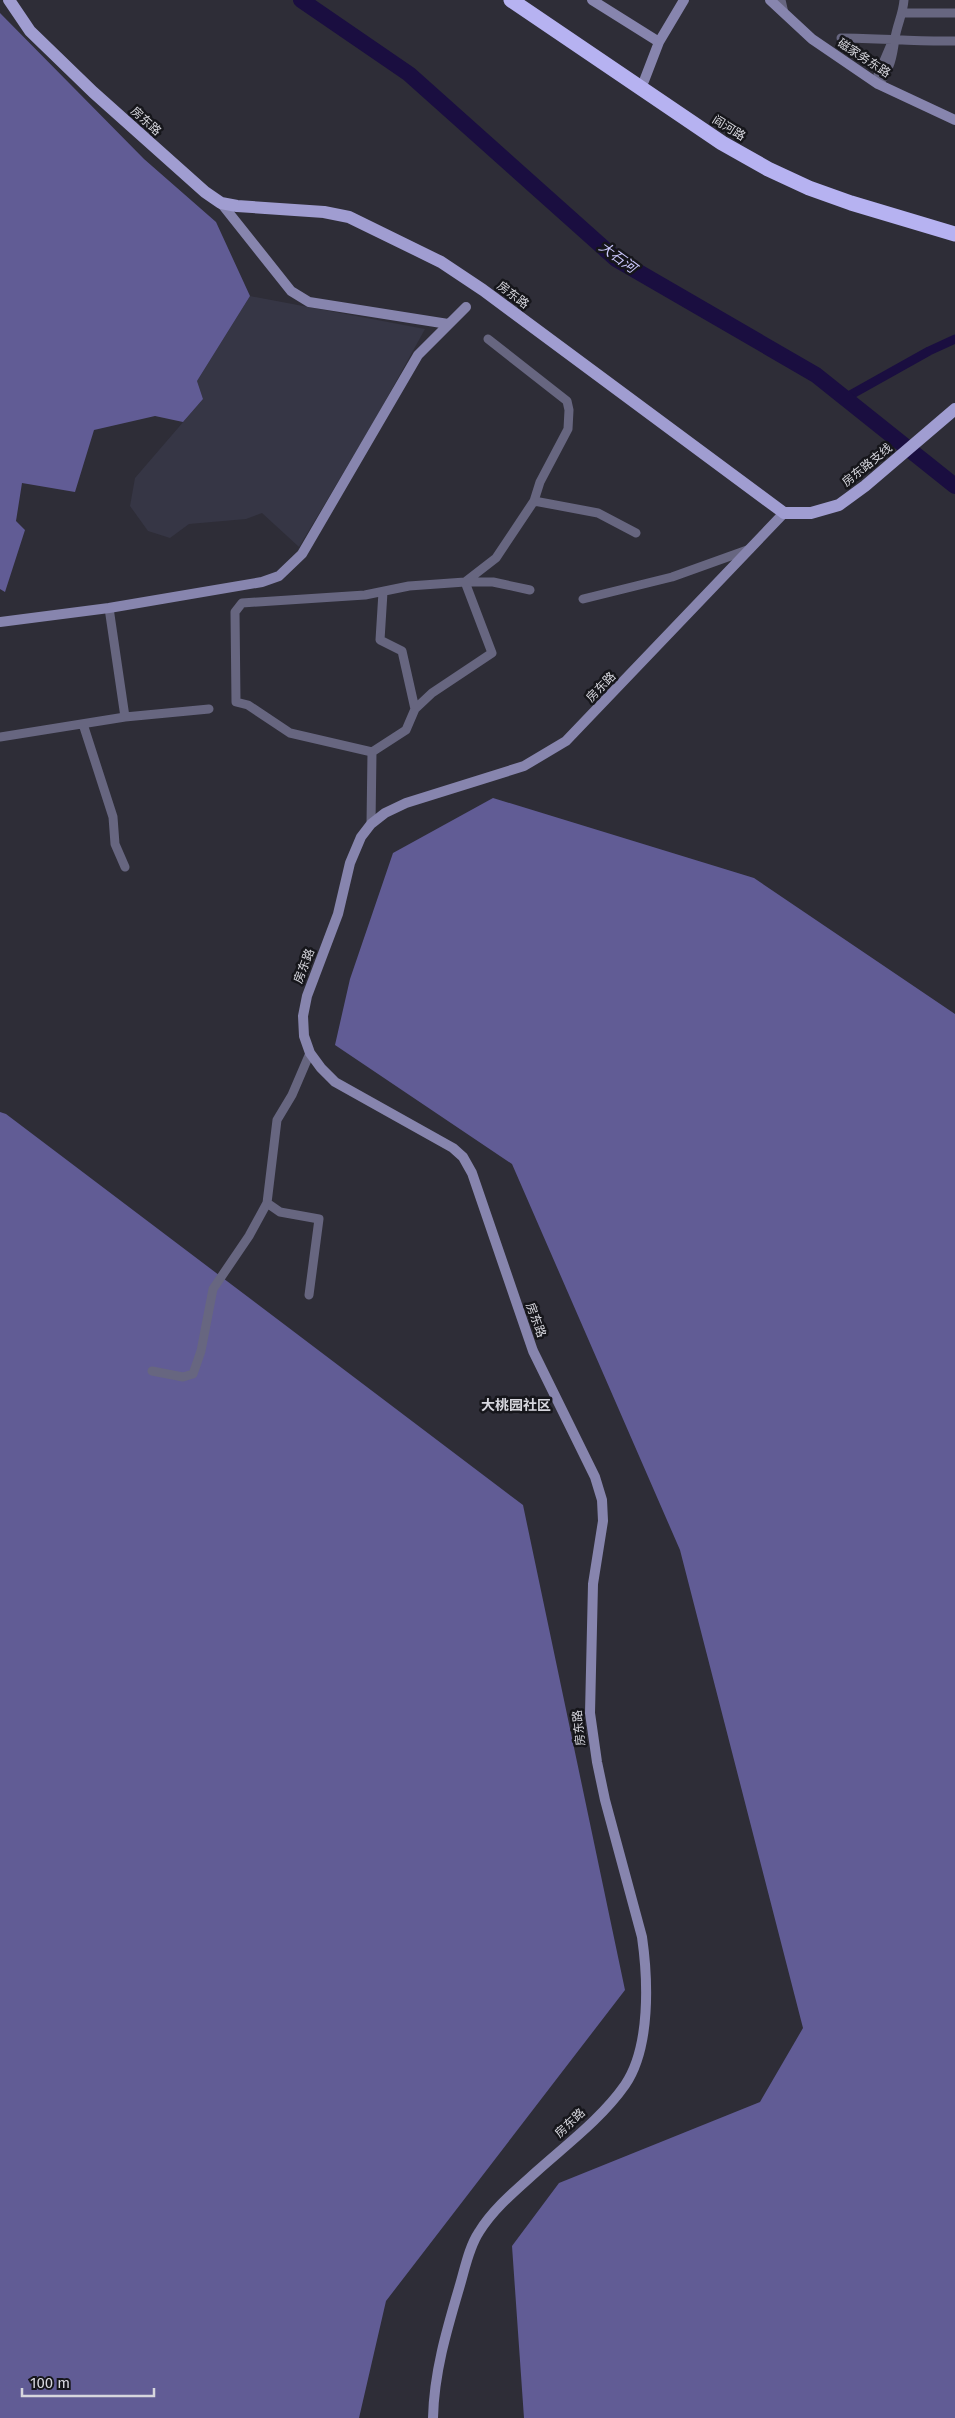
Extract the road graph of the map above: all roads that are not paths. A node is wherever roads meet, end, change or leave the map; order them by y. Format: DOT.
graph roads {
  1 [pos="9,0"];
  2 [pos="511,0"];
  3 [pos="592,0"];
  4 [pos="684,0"];
  5 [pos="770,0"];
  6 [pos="780,0"];
  7 [pos="904,0"];
  8 [pos="784,13"];
  9 [pos="903,13"];
  10 [pos="955,13"];
  11 [pos="841,38"];
  12 [pos="895,38"];
  13 [pos="955,41"];
  14 [pos="659,42"];
  15 [pos="644,81"];
  16 [pos="878,84"];
  17 [pos="955,120"];
  18 [pos="221,202"];
  19 [pos="955,234"];
  20 [pos="466,307"];
  21 [pos="448,324"];
  22 [pos="488,339"];
  23 [pos="955,409"];
  24 [pos="534,501"];
  25 [pos="784,513"];
  26 [pos="636,533"];
  27 [pos="750,549"];
  28 [pos="465,582"];
  29 [pos="530,590"];
  30 [pos="383,592"];
  31 [pos="583,599"];
  32 [pos="109,608"];
  33 [pos="0,622"];
  34 [pos="209,709"];
  35 [pos="415,709"];
  36 [pos="125,717"];
  37 [pos="83,724"];
  38 [pos="0,737"];
  39 [pos="372,752"];
  40 [pos="371,824"];
  41 [pos="125,867"];
  42 [pos="310,1053"];
  43 [pos="268,1203"];
  44 [pos="309,1295"];
  45 [pos="152,1371"];
  46 [pos="433,2418"];
  1 -- 18 [label="main road, 房东路"];
  2 -- 19 [label="highway, 阎河路"];
  3 -- 14 [label="main road"];
  4 -- 14 [label="main road"];
  5 -- 8 [label="main road, 磁家务东路"];
  6 -- 8 [label="street"];
  7 -- 9 [label="street"];
  8 -- 16 [label="main road, 磁家务东路"];
  9 -- 10 [label="street"];
  9 -- 12 [label="street"];
  11 -- 12 [label="street"];
  12 -- 13 [label="street"];
  12 -- 16 [label="street"];
  14 -- 15 [label="main road"];
  16 -- 17 [label="main road, 磁家务东路"];
  18 -- 21 [label="main road"];
  18 -- 25 [label="main road, 房东路"];
  20 -- 21 [label="main road"];
  21 -- 32 [label="main road"];
  22 -- 24 [label="street"];
  23 -- 25 [label="main road, 房东路支线"];
  24 -- 26 [label="street"];
  24 -- 28 [label="street"];
  25 -- 27 [label="main road, 房东路"];
  27 -- 31 [label="street"];
  27 -- 40 [label="main road, 房东路"];
  28 -- 29 [label="street"];
  28 -- 30 [label="street"];
  28 -- 35 [label="street"];
  30 -- 35 [label="street"];
  30 -- 39 [label="street"];
  32 -- 33 [label="main road"];
  32 -- 36 [label="street"];
  34 -- 36 [label="street"];
  35 -- 39 [label="street"];
  36 -- 37 [label="street"];
  37 -- 38 [label="street"];
  37 -- 41 [label="street"];
  39 -- 40 [label="street"];
  40 -- 42 [label="main road, 房东路"];
  42 -- 43 [label="street"];
  42 -- 46 [label="main road, 房东路"];
  43 -- 44 [label="street"];
  43 -- 45 [label="street"];
}
